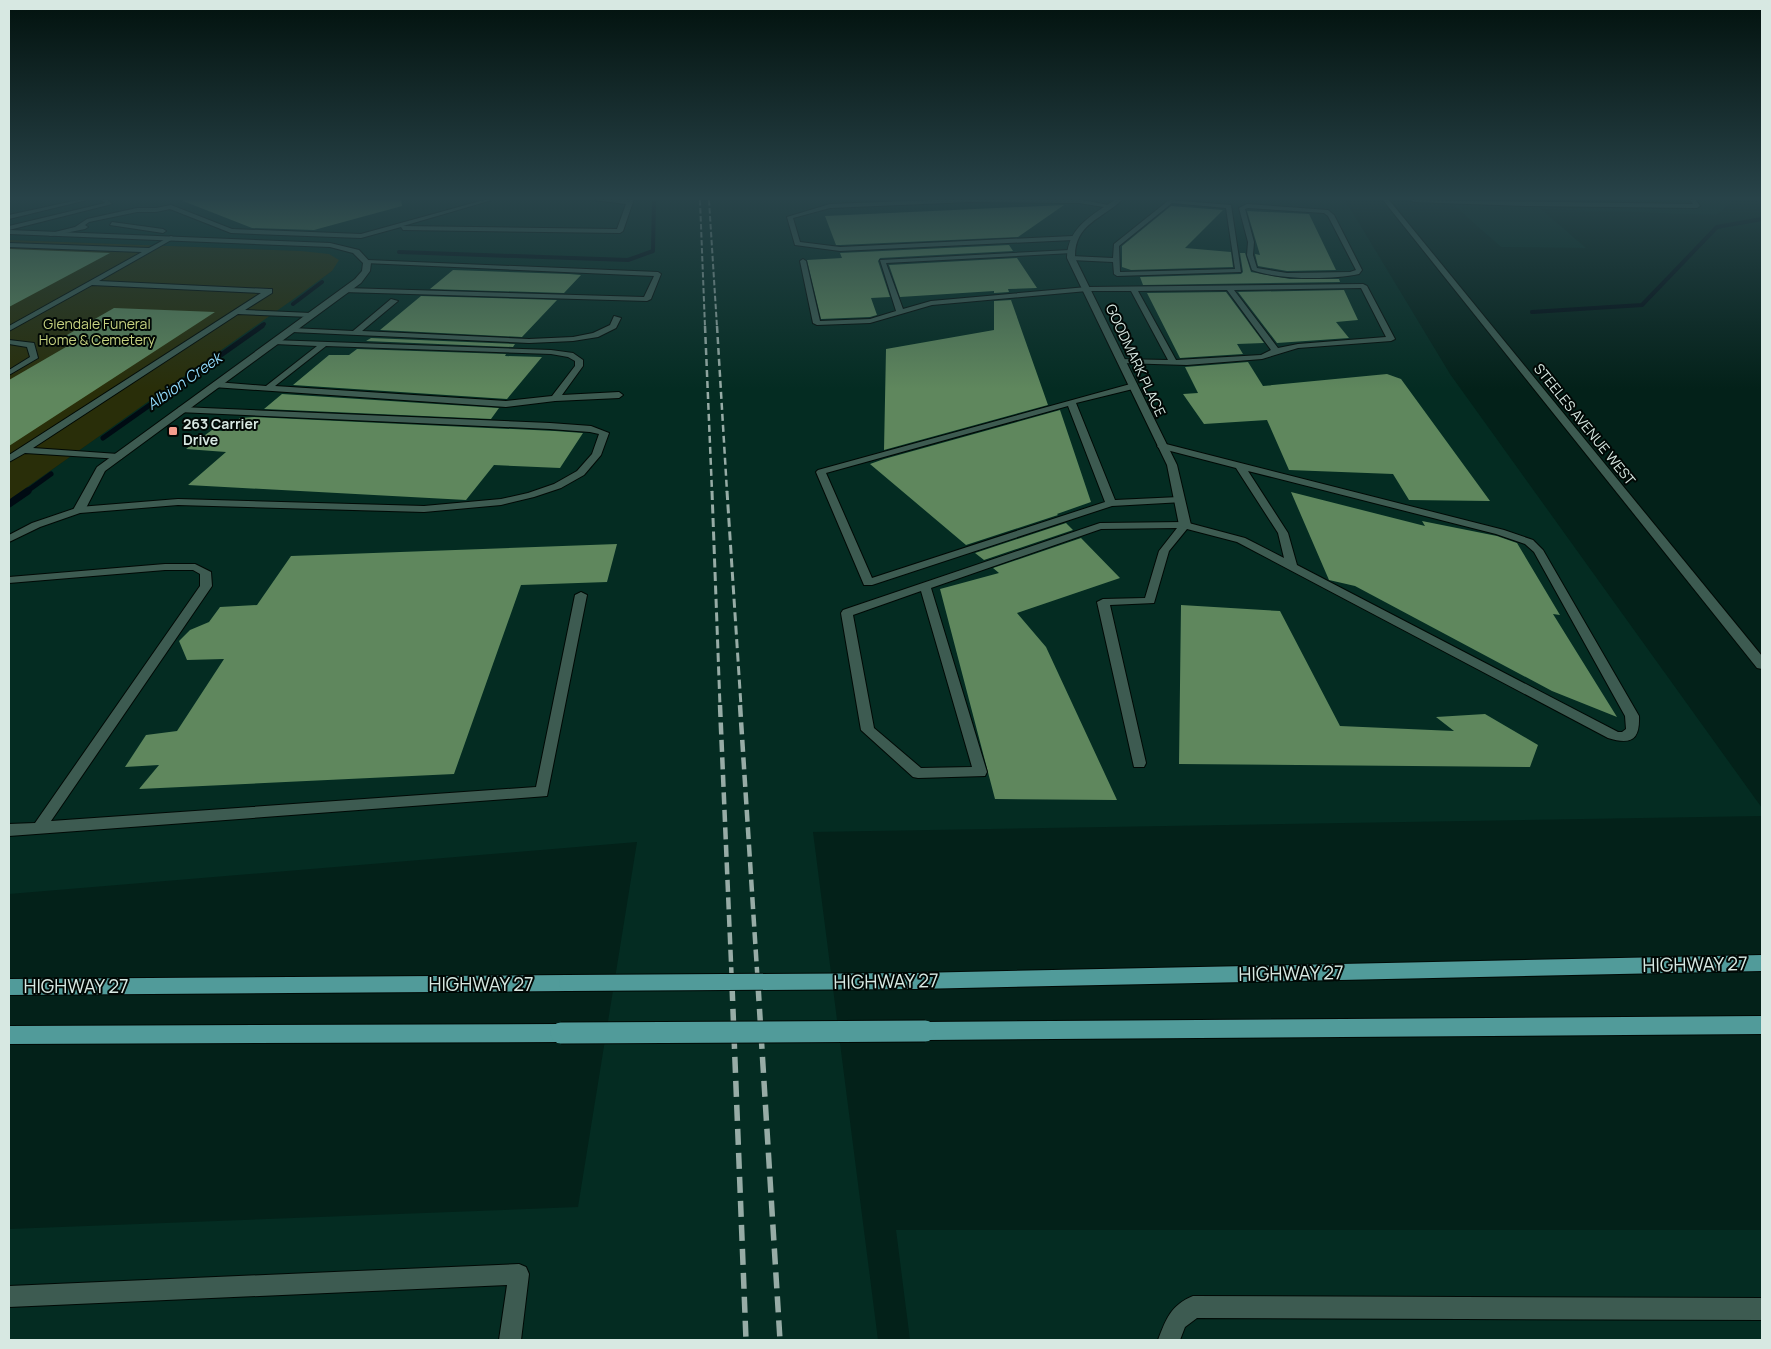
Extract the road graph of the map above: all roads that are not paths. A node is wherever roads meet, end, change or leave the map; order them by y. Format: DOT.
graph roads {
  1 [pos="367,262"];
  2 [pos="126,263"];
  3 [pos="390,263"];
  4 [pos="802,263"];
  5 [pos="883,263"];
  6 [pos="1074,263"];
  7 [pos="1117,263"];
  8 [pos="1238,263"];
  9 [pos="1252,263"];
  10 [pos="1355,263"];
  11 [pos="1437,263"];
  12 [pos="90,283"];
  13 [pos="1133,288"];
  14 [pos="1230,288"];
  15 [pos="1087,289"];
  16 [pos="346,290"];
  17 [pos="394,301"];
  18 [pos="237,312"];
  19 [pos="900,312"];
  20 [pos="311,315"];
  21 [pos="618,318"];
  22 [pos="9,329"];
  23 [pos="292,330"];
  24 [pos="355,333"];
  25 [pos="9,342"];
  26 [pos="275,342"];
  27 [pos="324,344"];
  28 [pos="1276,351"];
  29 [pos="1121,361"];
  30 [pos="1173,362"];
  31 [pos="9,373"];
  32 [pos="216,385"];
  33 [pos="1134,386"];
  34 [pos="268,388"];
  35 [pos="619,395"];
  36 [pos="555,398"];
  37 [pos="1071,402"];
  38 [pos="182,410"];
  39 [pos="1162,446"];
  40 [pos="23,450"];
  41 [pos="118,457"];
  42 [pos="9,459"];
  43 [pos="1240,466"];
  44 [pos="1180,500"];
  45 [pos="1111,503"];
  46 [pos="79,510"];
  47 [pos="1185,525"];
  48 [pos="9,539"];
  49 [pos="1292,566"];
  50 [pos="9,580"];
  51 [pos="925,586"];
  52 [pos="581,596"];
  53 [pos="1762,665"];
  54 [pos="1139,763"];
  55 [pos="39,828"];
  56 [pos="9,830"];
  57 [pos="1762,963"];
  58 [pos="9,987"];
  59 [pos="1762,1026"];
  60 [pos="9,1035"];
  61 [pos="9,1297"];
  62 [pos="1762,1309"];
  63 [pos="510,1340"];
  64 [pos="1168,1340"];
  1 -- 16 [label="street"];
  2 -- 12 [label="lane"];
  3 -- 16 [label="lane"];
  4 -- 19 [label="lane"];
  5 -- 19 [label="lane"];
  6 -- 15 [label="street, GOODMARK PLACE"];
  7 -- 8 [label="lane"];
  9 -- 10 [label="lane"];
  11 -- 53 [label="main road, STEELES AVENUE WEST"];
  12 -- 18 [label="lane"];
  12 -- 22 [label="lane"];
  13 -- 14 [label="lane"];
  13 -- 15 [label="lane"];
  13 -- 30 [label="lane"];
  14 -- 28 [label="lane"];
  14 -- 28 [label="lane"];
  15 -- 19 [label="lane"];
  15 -- 29 [label="street, GOODMARK PLACE"];
  16 -- 20 [label="street"];
  17 -- 24 [label="lane"];
  18 -- 20 [label="lane"];
  18 -- 40 [label="lane"];
  20 -- 23 [label="street"];
  21 -- 24 [label="lane"];
  23 -- 24 [label="lane"];
  23 -- 26 [label="street"];
  25 -- 31 [label="lane"];
  26 -- 27 [label="lane"];
  26 -- 32 [label="street"];
  27 -- 34 [label="lane"];
  27 -- 36 [label="lane"];
  28 -- 30 [label="lane"];
  29 -- 30 [label="lane"];
  29 -- 33 [label="street, GOODMARK PLACE"];
  32 -- 34 [label="lane"];
  32 -- 38 [label="street"];
  33 -- 37 [label="lane"];
  33 -- 39 [label="street, GOODMARK PLACE"];
  34 -- 36 [label="lane"];
  35 -- 36 [label="lane"];
  37 -- 45 [label="lane"];
  37 -- 45 [label="lane"];
  38 -- 41 [label="street"];
  38 -- 46 [label="lane"];
  39 -- 43 [label="lane"];
  39 -- 44 [label="street, GOODMARK PLACE"];
  40 -- 41 [label="lane"];
  40 -- 42 [label="lane"];
  41 -- 46 [label="street"];
  43 -- 49 [label="lane"];
  43 -- 49 [label="lane"];
  44 -- 45 [label="lane"];
  44 -- 47 [label="street, GOODMARK PLACE"];
  46 -- 48 [label="lane"];
  47 -- 49 [label="lane"];
  47 -- 51 [label="lane"];
  47 -- 54 [label="lane"];
  50 -- 55 [label="lane"];
  51 -- 51 [label="lane"];
  52 -- 55 [label="lane"];
  55 -- 56 [label="lane"];
  57 -- 58 [label="main road, HIGHWAY 27, bridge"];
  59 -- 60 [label="main road, bridge"];
  61 -- 63 [label="lane"];
  62 -- 64 [label="lane"];
}
